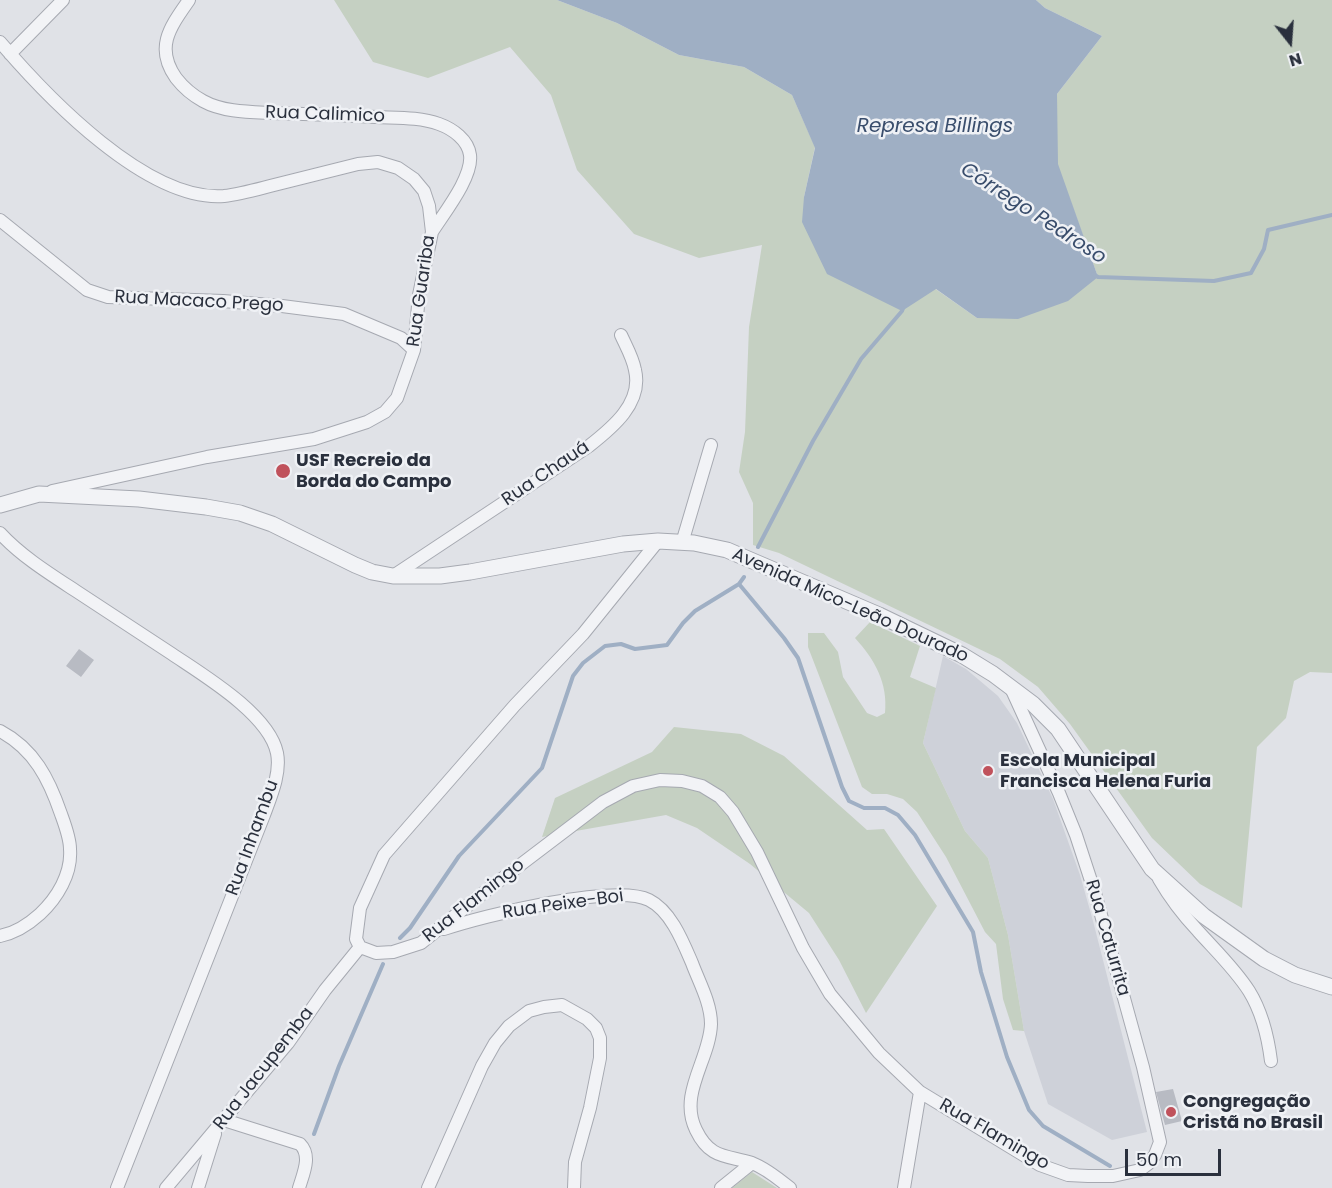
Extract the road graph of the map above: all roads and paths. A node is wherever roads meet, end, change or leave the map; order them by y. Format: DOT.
graph roads {
  1 [pos="63,0"];
  2 [pos="189,0"];
  3 [pos="0,42"];
  4 [pos="10,54"];
  5 [pos="0,220"];
  6 [pos="432,232"];
  7 [pos="621,335"];
  8 [pos="414,350"];
  9 [pos="711,445"];
  10 [pos="39,494"];
  11 [pos="0,504"];
  12 [pos="0,533"];
  13 [pos="658,541"];
  14 [pos="682,543"];
  15 [pos="393,576"];
  16 [pos="1011,688"];
  17 [pos="1046,715"];
  18 [pos="0,731"];
  19 [pos="1035,740"];
  20 [pos="1152,869"];
  21 [pos="437,932"];
  22 [pos="0,936"];
  23 [pos="360,947"];
  24 [pos="1332,987"];
  25 [pos="1271,1061"];
  26 [pos="920,1092"];
  27 [pos="224,1120"];
  28 [pos="216,1130"];
  29 [pos="1160,1143"];
  30 [pos="752,1164"];
  31 [pos="117,1188"];
  32 [pos="166,1188"];
  33 [pos="198,1188"];
  34 [pos="299,1188"];
  35 [pos="428,1188"];
  36 [pos="574,1188"];
  37 [pos="721,1188"];
  38 [pos="790,1188"];
  39 [pos="904,1188"];
  1 -- 4 [label="street"];
  2 -- 6 [label="street, Rua Calimico"];
  3 -- 4 [label="street, Rua Guariba"];
  4 -- 6 [label="street, Rua Guariba"];
  5 -- 8 [label="street, Rua Macaco Prego"];
  6 -- 8 [label="street, Rua Guariba"];
  7 -- 15 [label="street, Rua Chauá"];
  8 -- 10 [label="street, Rua Guariba"];
  9 -- 14 [label="street"];
  10 -- 11 [label="street, Avenida Mico-Leão Dourado"];
  10 -- 15 [label="street, Avenida Mico-Leão Dourado"];
  12 -- 31 [label="street, Rua Inhambu"];
  13 -- 14 [label="street, Avenida Mico-Leão Dourado"];
  13 -- 15 [label="street, Avenida Mico-Leão Dourado"];
  13 -- 23 [label="street"];
  14 -- 16 [label="street, Avenida Mico-Leão Dourado"];
  16 -- 17 [label="street, Avenida Mico-Leão Dourado"];
  16 -- 19 [label="street, Rua Caturrita"];
  17 -- 19 [label="street"];
  17 -- 20 [label="street, Avenida Mico-Leão Dourado"];
  18 -- 22 [label="street"];
  19 -- 29 [label="street, Rua Caturrita"];
  20 -- 24 [label="street, Avenida Mico-Leão Dourado"];
  20 -- 25 [label="street"];
  21 -- 23 [label="street, Rua Flamingo"];
  21 -- 26 [label="street, Rua Flamingo"];
  21 -- 30 [label="street, Rua Peixe-Boi"];
  23 -- 27 [label="street, Rua Jacupemba"];
  26 -- 29 [label="street, Rua Flamingo"];
  26 -- 39 [label="street, Rua Flamingo"];
  27 -- 28 [label="street, Rua Jacupemba"];
  27 -- 34 [label="street"];
  28 -- 32 [label="street, Rua Jacupemba"];
  28 -- 33 [label="street"];
  30 -- 37 [label="street"];
  30 -- 38 [label="street, Rua Peixe-Boi"];
  35 -- 36 [label="street"];
}
